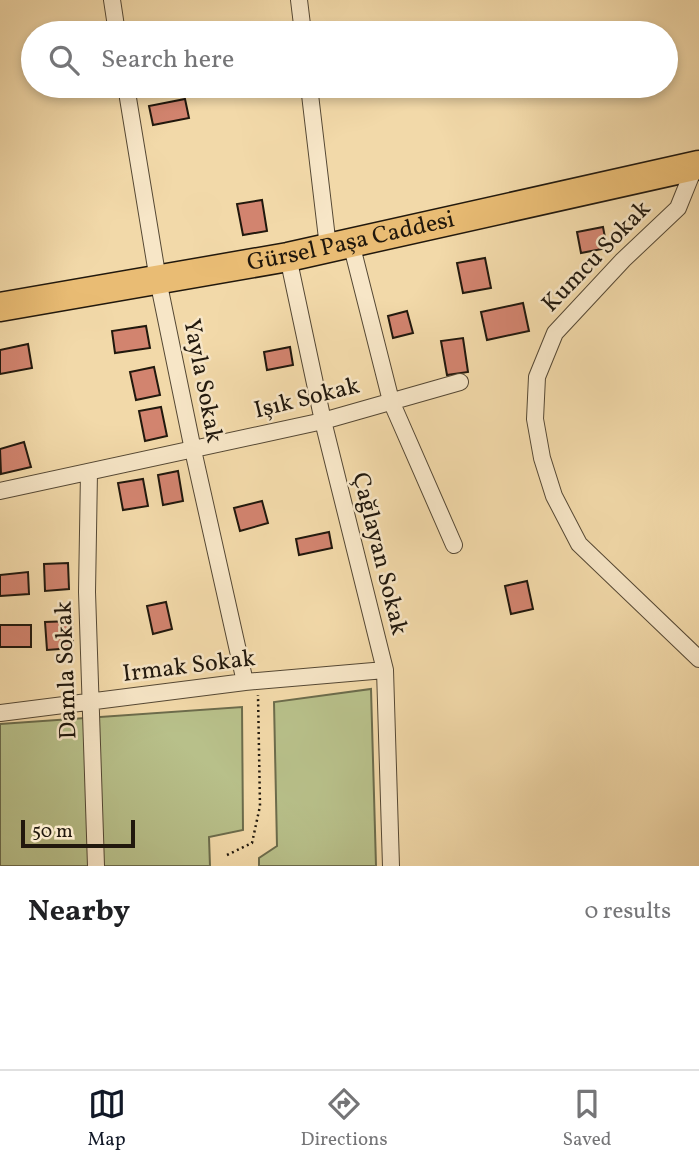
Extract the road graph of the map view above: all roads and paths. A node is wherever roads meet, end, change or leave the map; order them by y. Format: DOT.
graph roads {
  1 [pos="111,0"];
  2 [pos="299,0"];
  3 [pos="115,21"];
  4 [pos="302,21"];
  5 [pos="128,98"];
  6 [pos="311,98"];
  7 [pos="695,178"];
  8 [pos="340,245"];
  9 [pos="288,257"];
  10 [pos="158,280"];
  11 [pos="0,307"];
  12 [pos="460,382"];
  13 [pos="391,401"];
  14 [pos="323,421"];
  15 [pos="192,450"];
  16 [pos="89,472"];
  17 [pos="0,491"];
  18 [pos="454,545"];
  19 [pos="699,659"];
  20 [pos="384,670"];
  21 [pos="251,682"];
  22 [pos="90,702"];
  23 [pos="0,713"];
  24 [pos="227,855"];
  25 [pos="96,866"];
  26 [pos="391,866"];
  1 -- 3 [label="street"];
  2 -- 4 [label="street"];
  5 -- 10 [label="street, Yayla Sokak"];
  6 -- 8 [label="street, Işık Sokak"];
  7 -- 8 [label="highway, Gürsel Paşa Caddesi"];
  7 -- 19 [label="street, Kumcu Sokak"];
  8 -- 9 [label="highway, Gürsel Paşa Caddesi"];
  8 -- 13 [label="street, Işık Sokak"];
  9 -- 10 [label="highway, Gürsel Paşa Caddesi"];
  9 -- 14 [label="street, Çağlayan Sokak"];
  10 -- 11 [label="highway, Gürsel Paşa Caddesi"];
  10 -- 15 [label="street, Yayla Sokak"];
  12 -- 13 [label="street, Işık Sokak"];
  13 -- 14 [label="street, Işık Sokak"];
  13 -- 18 [label="street, Işık Sokak"];
  14 -- 15 [label="street, Işık Sokak"];
  14 -- 20 [label="street, Çağlayan Sokak"];
  15 -- 16 [label="street, Işık Sokak"];
  15 -- 21 [label="street, Yayla Sokak"];
  16 -- 17 [label="street, Işık Sokak"];
  16 -- 22 [label="street, Damla Sokak"];
  20 -- 21 [label="street, Irmak Sokak"];
  20 -- 26 [label="street, Çağlayan Sokak"];
  21 -- 22 [label="street, Irmak Sokak"];
  21 -- 24 [label="path"];
  22 -- 23 [label="street, Irmak Sokak"];
  22 -- 25 [label="street, Damla Sokak"];
}
